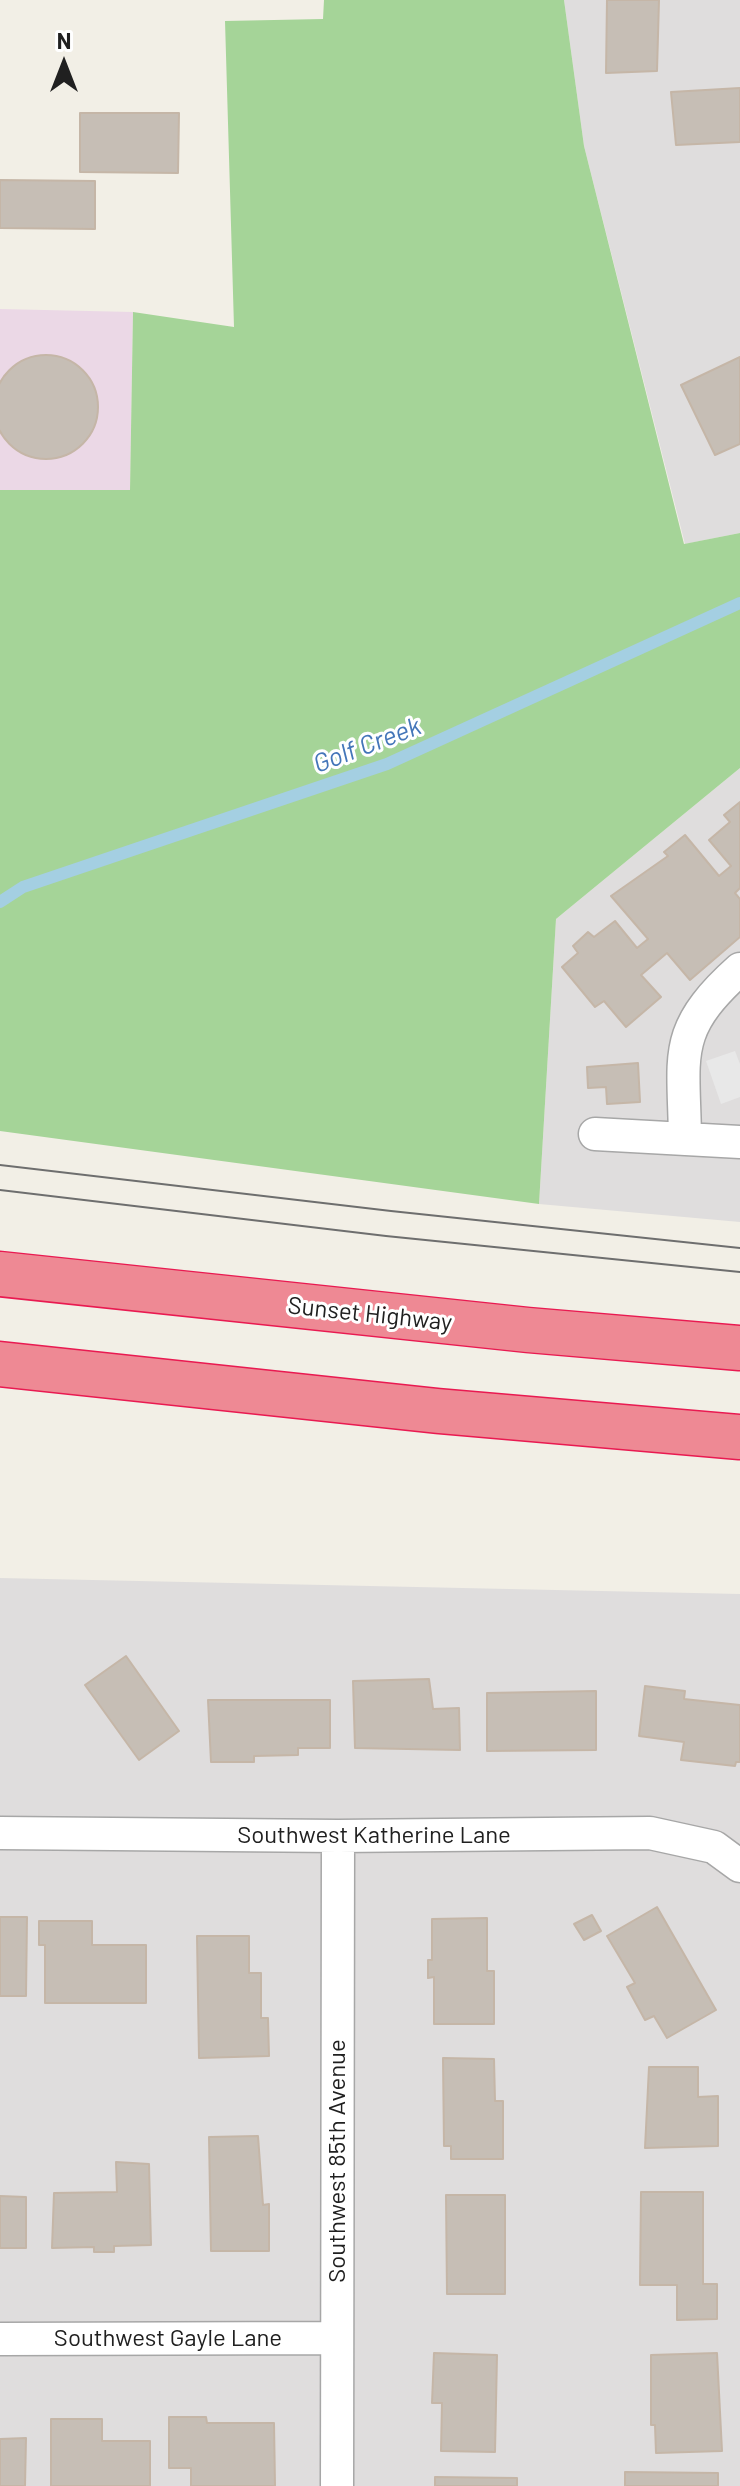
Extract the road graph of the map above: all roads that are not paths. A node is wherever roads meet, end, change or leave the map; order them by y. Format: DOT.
graph roads {
  1 [pos="740,969"];
  2 [pos="595,1134"];
  3 [pos="685,1139"];
  4 [pos="740,1142"];
  5 [pos="0,1274"];
  6 [pos="740,1348"];
  7 [pos="0,1364"];
  8 [pos="740,1437"];
  9 [pos="0,1833"];
  10 [pos="338,1836"];
  11 [pos="740,1866"];
  12 [pos="337,2338"];
  13 [pos="0,2339"];
  14 [pos="337,2486"];
  1 -- 3 [label="street"];
  2 -- 3 [label="street"];
  3 -- 4 [label="street"];
  5 -- 6 [label="highway, Sunset Highway"];
  7 -- 8 [label="highway"];
  9 -- 10 [label="street, Southwest Katherine Lane"];
  10 -- 11 [label="street, Southwest Katherine Lane"];
  10 -- 12 [label="street, Southwest 85th Avenue"];
  12 -- 13 [label="street, Southwest Gayle Lane"];
  12 -- 14 [label="street, Southwest 85th Avenue"];
}
